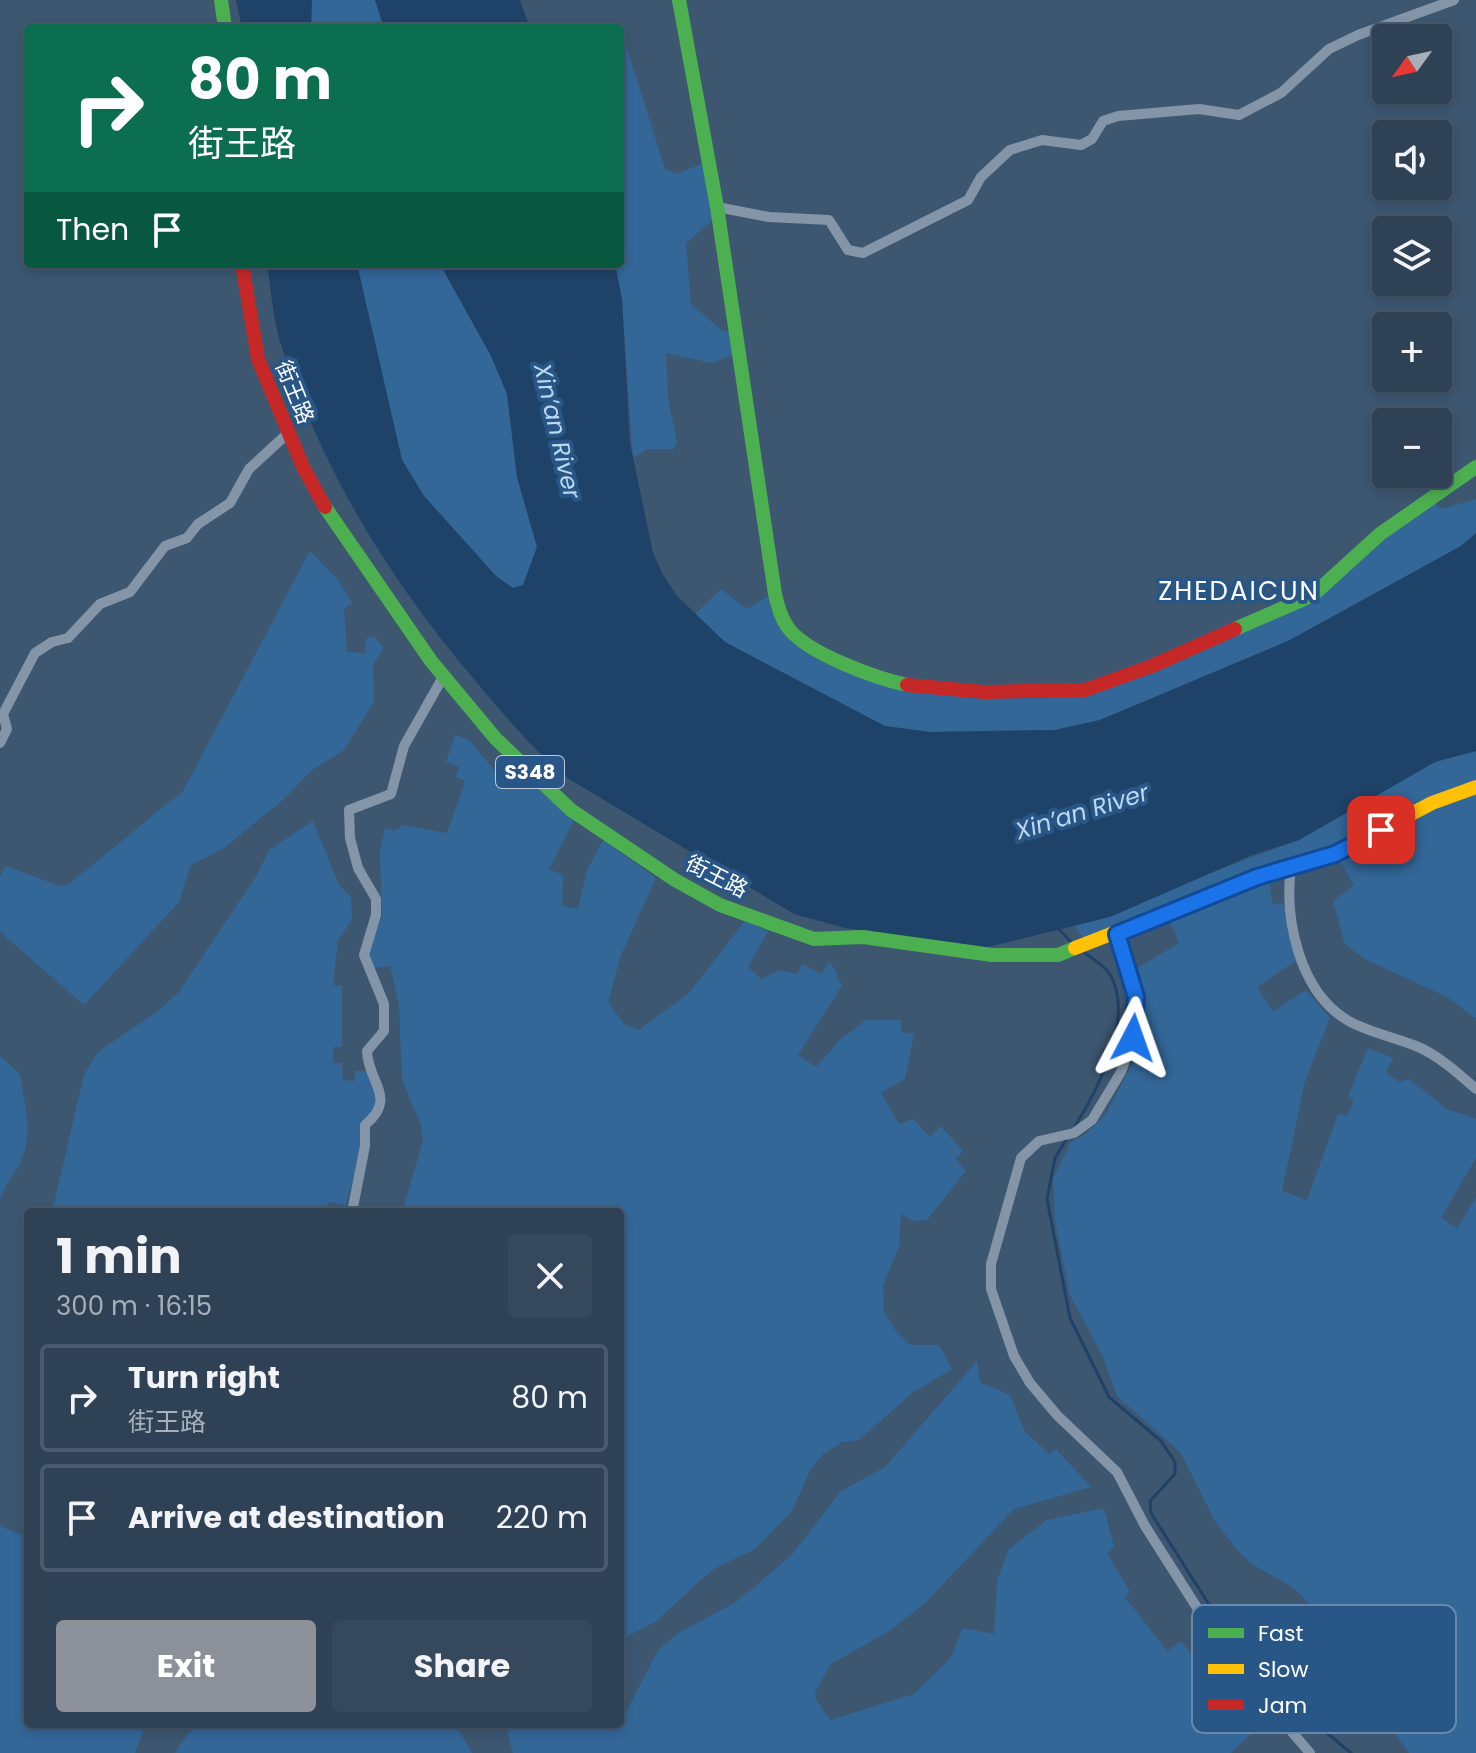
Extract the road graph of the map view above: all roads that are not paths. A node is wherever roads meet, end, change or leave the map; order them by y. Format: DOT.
graph roads {
  1 [pos="221,0"];
  2 [pos="679,0"];
  3 [pos="1454,0"];
  4 [pos="224,24"];
  5 [pos="717,207"];
  6 [pos="243,268"];
  7 [pos="288,433"];
  8 [pos="1476,467"];
  9 [pos="443,677"];
  10 [pos="0,743"];
  11 [pos="1476,787"];
  12 [pos="1291,867"];
  13 [pos="1117,934"];
  14 [pos="1476,1089"];
  15 [pos="353,1208"];
  16 [pos="1195,1605"];
  17 [pos="1293,1733"];
  18 [pos="1310,1753"];
  1 -- 4 [label="main road"];
  2 -- 5 [label="main road"];
  3 -- 5 [label="street"];
  5 -- 8 [label="main road"];
  6 -- 7 [label="main road, 街王路 / S348"];
  7 -- 9 [label="main road, 街王路 / S348"];
  7 -- 10 [label="street"];
  9 -- 13 [label="main road, 街王路 / S348"];
  9 -- 15 [label="street"];
  11 -- 12 [label="main road, 街王路 / S348"];
  12 -- 13 [label="main road, 街王路 / S348"];
  12 -- 14 [label="street"];
  13 -- 16 [label="street"];
  17 -- 18 [label="street"];
}
